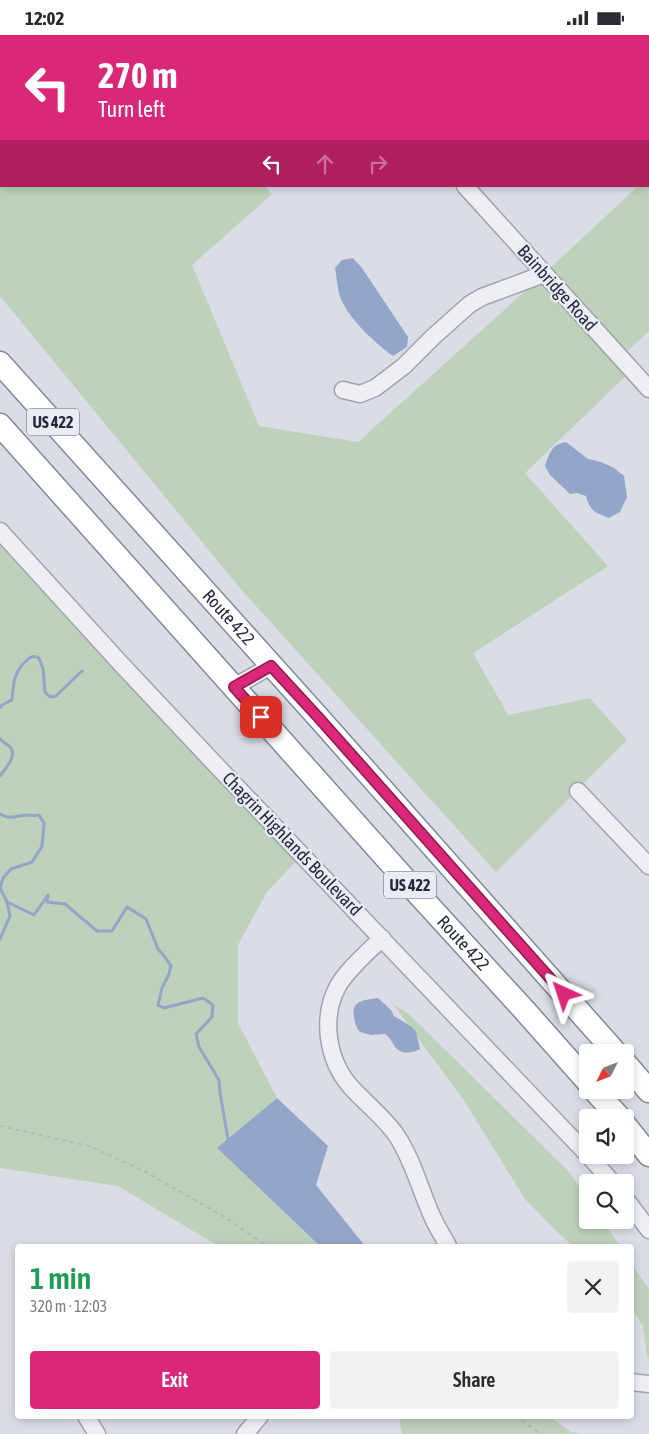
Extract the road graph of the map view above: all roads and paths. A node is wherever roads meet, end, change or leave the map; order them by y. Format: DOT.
graph roads {
  1 [pos="465,187"];
  2 [pos="544,274"];
  3 [pos="0,363"];
  4 [pos="649,389"];
  5 [pos="343,390"];
  6 [pos="0,425"];
  7 [pos="0,531"];
  8 [pos="271,666"];
  9 [pos="234,687"];
  10 [pos="578,791"];
  11 [pos="649,866"];
  12 [pos="382,938"];
  13 [pos="608,1044"];
  14 [pos="579,1072"];
  15 [pos="634,1074"];
  16 [pos="649,1091"];
  17 [pos="602,1099"];
  18 [pos="612,1109"];
  19 [pos="0,1125"];
  20 [pos="634,1136"];
  21 [pos="579,1146"];
  22 [pos="649,1155"];
  23 [pos="596,1164"];
  24 [pos="605,1174"];
  25 [pos="634,1210"];
  26 [pos="649,1230"];
  27 [pos="263,1244"];
  28 [pos="447,1244"];
  29 [pos="634,1382"];
  30 [pos="649,1384"];
  31 [pos="88,1419"];
  32 [pos="258,1419"];
  33 [pos="519,1419"];
  34 [pos="97,1434"];
  35 [pos="245,1434"];
  36 [pos="541,1434"];
  1 -- 2 [label="street, Bainbridge Road"];
  2 -- 4 [label="street, Bainbridge Road"];
  2 -- 5 [label="street"];
  3 -- 8 [label="highway, Route 422 / US 422"];
  6 -- 9 [label="highway, Route 422 / US 422"];
  7 -- 12 [label="street, Chagrin Highlands Boulevard"];
  8 -- 9 [label="street"];
  8 -- 13 [label="highway, Route 422 / US 422"];
  9 -- 14 [label="highway, Route 422 / US 422"];
  10 -- 11 [label="street"];
  12 -- 21 [label="street, Chagrin Highlands Boulevard"];
  12 -- 28 [label="street"];
  15 -- 16 [label="highway"];
  17 -- 18 [label="highway"];
  19 -- 27 [label="path"];
  20 -- 22 [label="highway"];
  23 -- 24 [label="street, Chagrin Highlands Boulevard"];
  25 -- 26 [label="street"];
  29 -- 30 [label="street"];
  31 -- 34 [label="street"];
  32 -- 35 [label="street"];
  33 -- 36 [label="path"];
}
